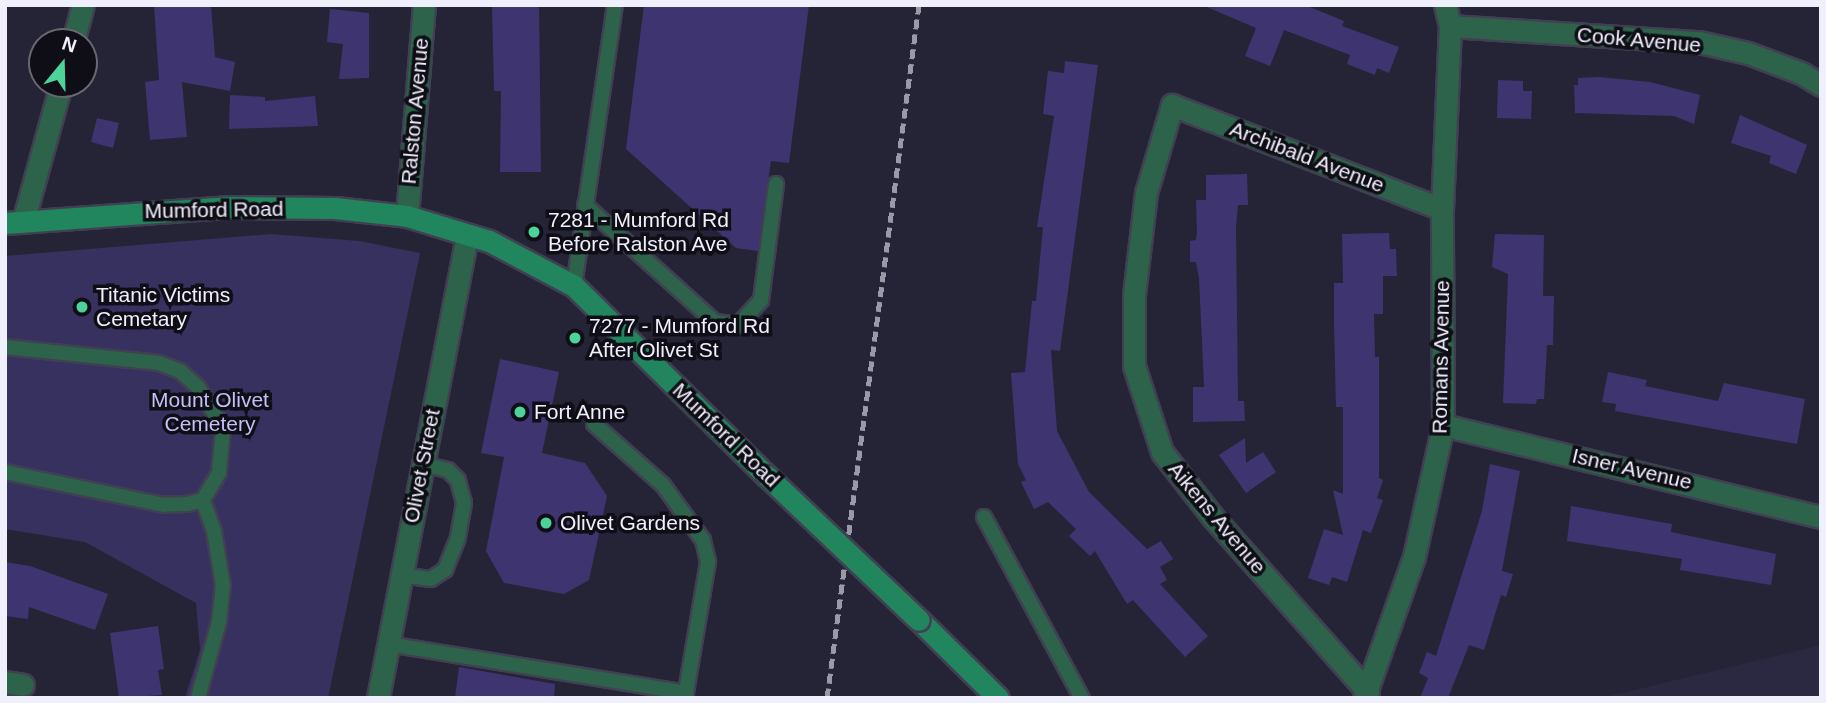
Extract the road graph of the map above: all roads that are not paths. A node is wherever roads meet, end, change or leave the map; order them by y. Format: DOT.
graph roads {
  1 [pos="83,5"];
  2 [pos="424,5"];
  3 [pos="615,5"];
  4 [pos="1448,16"];
  5 [pos="77,28"];
  6 [pos="1821,85"];
  7 [pos="56,98"];
  8 [pos="1171,105"];
  9 [pos="776,184"];
  10 [pos="585,205"];
  11 [pos="1442,209"];
  12 [pos="407,216"];
  13 [pos="14,222"];
  14 [pos="467,235"];
  15 [pos="574,286"];
  16 [pos="5,346"];
  17 [pos="594,424"];
  18 [pos="1443,425"];
  19 [pos="422,464"];
  20 [pos="5,472"];
  21 [pos="203,500"];
  22 [pos="984,517"];
  23 [pos="1821,517"];
  24 [pos="401,576"];
  25 [pos="388,644"];
  26 [pos="685,695"];
  27 [pos="1366,695"];
  28 [pos="198,698"];
  29 [pos="378,698"];
  30 [pos="998,698"];
  31 [pos="1082,698"];
  1 -- 5 [label="street"];
  2 -- 12 [label="street, Ralston Avenue"];
  3 -- 10 [label="lane"];
  4 -- 6 [label="street, Cook Avenue"];
  4 -- 11 [label="street, Romans Avenue"];
  7 -- 13 [label="street"];
  8 -- 11 [label="street, Archibald Avenue"];
  8 -- 27 [label="street, Aikens Avenue"];
  9 -- 10 [label="lane"];
  10 -- 15 [label="lane"];
  11 -- 18 [label="street, Romans Avenue"];
  12 -- 13 [label="street, Mumford Road"];
  12 -- 14 [label="street, Mumford Road"];
  14 -- 15 [label="street, Mumford Road"];
  14 -- 19 [label="street, Olivet Street"];
  15 -- 30 [label="street, Mumford Road, bridge"];
  16 -- 21 [label="lane"];
  17 -- 26 [label="lane"];
  18 -- 23 [label="street, Isner Avenue"];
  18 -- 27 [label="street, Romans Avenue"];
  19 -- 24 [label="street, Olivet Street"];
  19 -- 24 [label="lane"];
  20 -- 21 [label="lane"];
  21 -- 28 [label="lane"];
  22 -- 31 [label="lane"];
  24 -- 25 [label="street, Olivet Street"];
  25 -- 26 [label="lane"];
  25 -- 29 [label="street, Olivet Street"];
}
